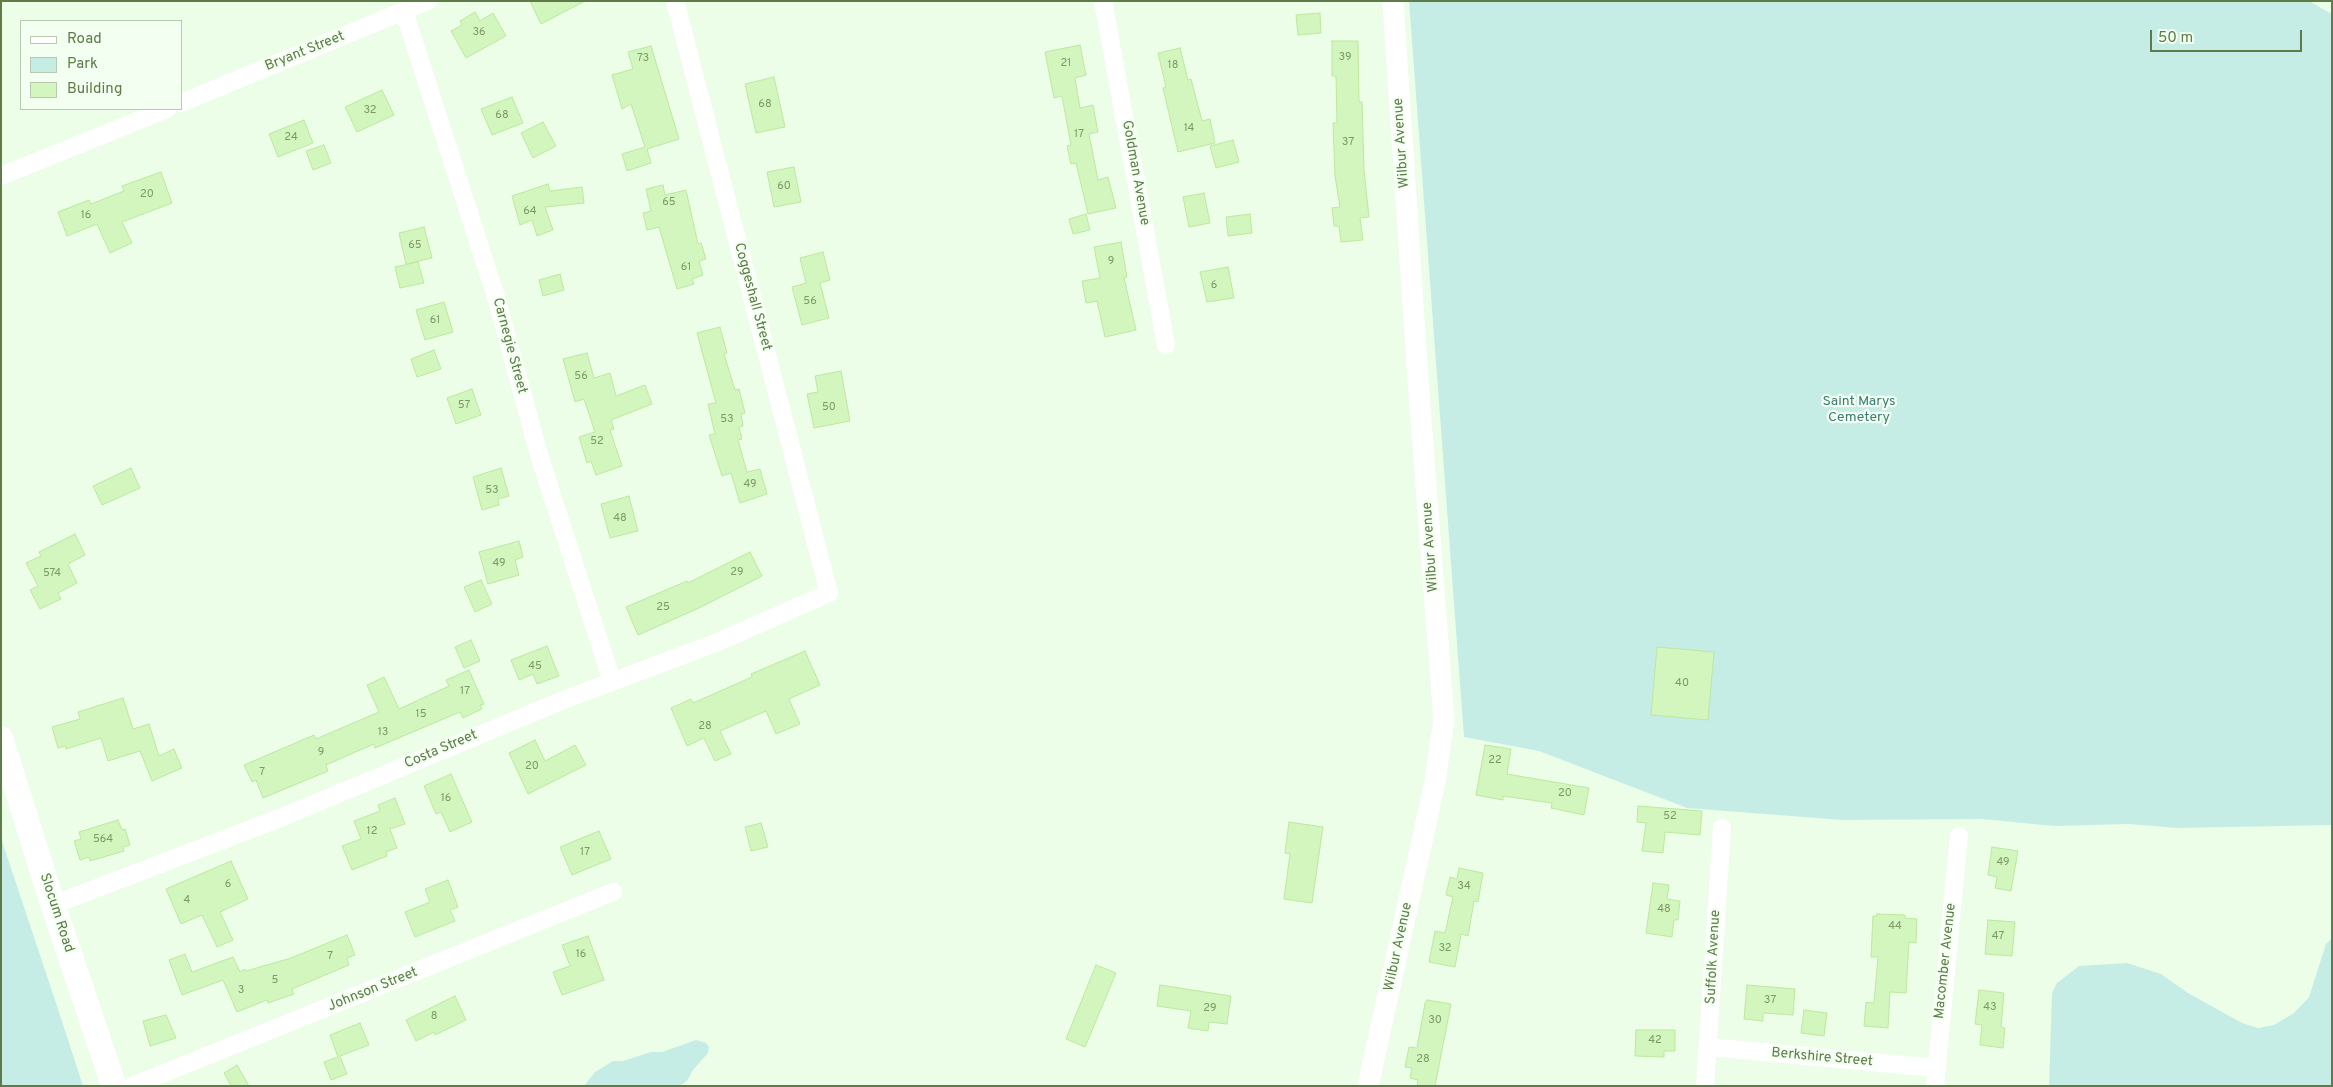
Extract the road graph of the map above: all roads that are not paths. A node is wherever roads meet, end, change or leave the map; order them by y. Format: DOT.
graph roads {
  1 [pos="428,1"];
  2 [pos="675,1"];
  3 [pos="1103,1"];
  4 [pos="1393,1"];
  5 [pos="404,12"];
  6 [pos="182,103"];
  7 [pos="165,110"];
  8 [pos="1,176"];
  9 [pos="1166,345"];
  10 [pos="829,593"];
  11 [pos="612,681"];
  12 [pos="1,739"];
  13 [pos="1722,828"];
  14 [pos="1959,836"];
  15 [pos="613,892"];
  16 [pos="53,905"];
  17 [pos="1709,1047"];
  18 [pos="1936,1068"];
  19 [pos="114,1086"];
  20 [pos="132,1086"];
  21 [pos="1368,1086"];
  22 [pos="1705,1086"];
  23 [pos="1935,1086"];
  1 -- 5 [label="street, Bryant Street"];
  2 -- 10 [label="street, Coggeshall Street"];
  3 -- 9 [label="street, Goldman Avenue"];
  4 -- 21 [label="street, Wilbur Avenue"];
  5 -- 6 [label="street, Bryant Street"];
  5 -- 11 [label="street, Carnegie Street"];
  7 -- 8 [label="street"];
  10 -- 11 [label="street, Costa Street"];
  11 -- 16 [label="street, Costa Street"];
  12 -- 16 [label="main road, Slocum Road"];
  13 -- 17 [label="street, Suffolk Avenue"];
  14 -- 18 [label="street, Macomber Avenue"];
  15 -- 20 [label="street, Johnson Street"];
  16 -- 19 [label="main road, Slocum Road"];
  17 -- 18 [label="street, Berkshire Street"];
  17 -- 22 [label="street, Suffolk Avenue"];
  18 -- 23 [label="street, Macomber Avenue"];
}
